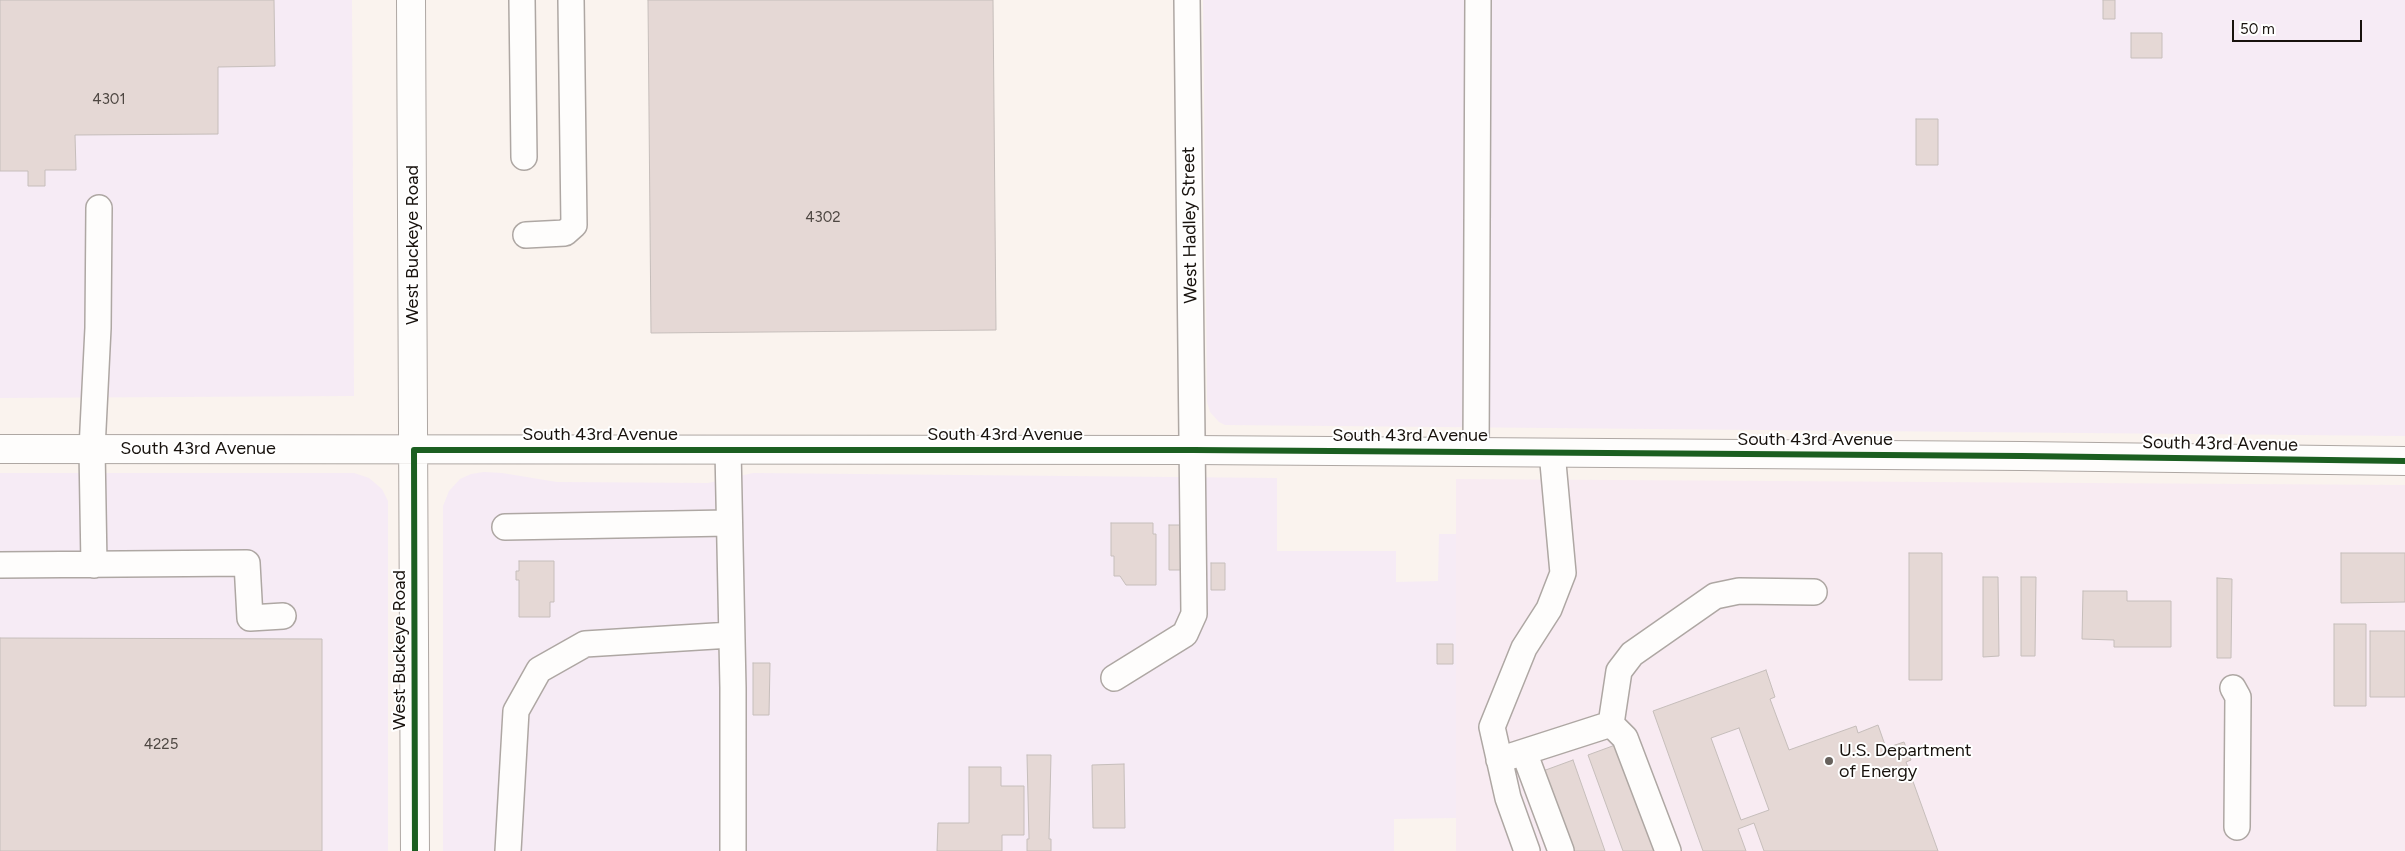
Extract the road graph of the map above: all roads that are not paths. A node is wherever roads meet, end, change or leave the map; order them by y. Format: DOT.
graph roads {
  1 [pos="411,0"];
  2 [pos="522,0"];
  3 [pos="571,0"];
  4 [pos="1187,0"];
  5 [pos="1478,0"];
  6 [pos="524,158"];
  7 [pos="99,208"];
  8 [pos="526,235"];
  9 [pos="0,449"];
  10 [pos="92,449"];
  11 [pos="414,450"];
  12 [pos="728,450"];
  13 [pos="1193,450"];
  14 [pos="1476,452"];
  15 [pos="1552,452"];
  16 [pos="2405,461"];
  17 [pos="728,522"];
  18 [pos="505,527"];
  19 [pos="0,565"];
  20 [pos="94,565"];
  21 [pos="1814,592"];
  22 [pos="283,616"];
  23 [pos="732,635"];
  24 [pos="1114,678"];
  25 [pos="2233,688"];
  26 [pos="1611,724"];
  27 [pos="1524,752"];
  28 [pos="1499,760"];
  29 [pos="2238,827"];
  30 [pos="415,851"];
  31 [pos="508,851"];
  32 [pos="733,851"];
  33 [pos="1527,851"];
  34 [pos="1561,851"];
  35 [pos="1668,851"];
  1 -- 11 [label="main road, West Buckeye Road"];
  2 -- 6 [label="street"];
  3 -- 8 [label="street"];
  4 -- 13 [label="street, West Hadley Street"];
  5 -- 14 [label="street"];
  7 -- 10 [label="street"];
  9 -- 10 [label="main road, South 43rd Avenue"];
  10 -- 11 [label="main road, South 43rd Avenue"];
  10 -- 20 [label="street"];
  11 -- 12 [label="main road, South 43rd Avenue"];
  11 -- 30 [label="main road, West Buckeye Road"];
  12 -- 13 [label="main road, South 43rd Avenue"];
  12 -- 17 [label="street"];
  13 -- 14 [label="main road, South 43rd Avenue"];
  13 -- 24 [label="street, West Hadley Street"];
  14 -- 15 [label="main road, South 43rd Avenue"];
  15 -- 16 [label="main road, South 43rd Avenue"];
  15 -- 28 [label="street"];
  17 -- 18 [label="street"];
  17 -- 23 [label="street"];
  19 -- 20 [label="street"];
  20 -- 22 [label="street"];
  21 -- 26 [label="street"];
  23 -- 31 [label="street"];
  23 -- 32 [label="street"];
  25 -- 29 [label="street"];
  26 -- 27 [label="street"];
  26 -- 35 [label="street"];
  27 -- 28 [label="street"];
  27 -- 34 [label="street"];
  28 -- 33 [label="street"];
}
